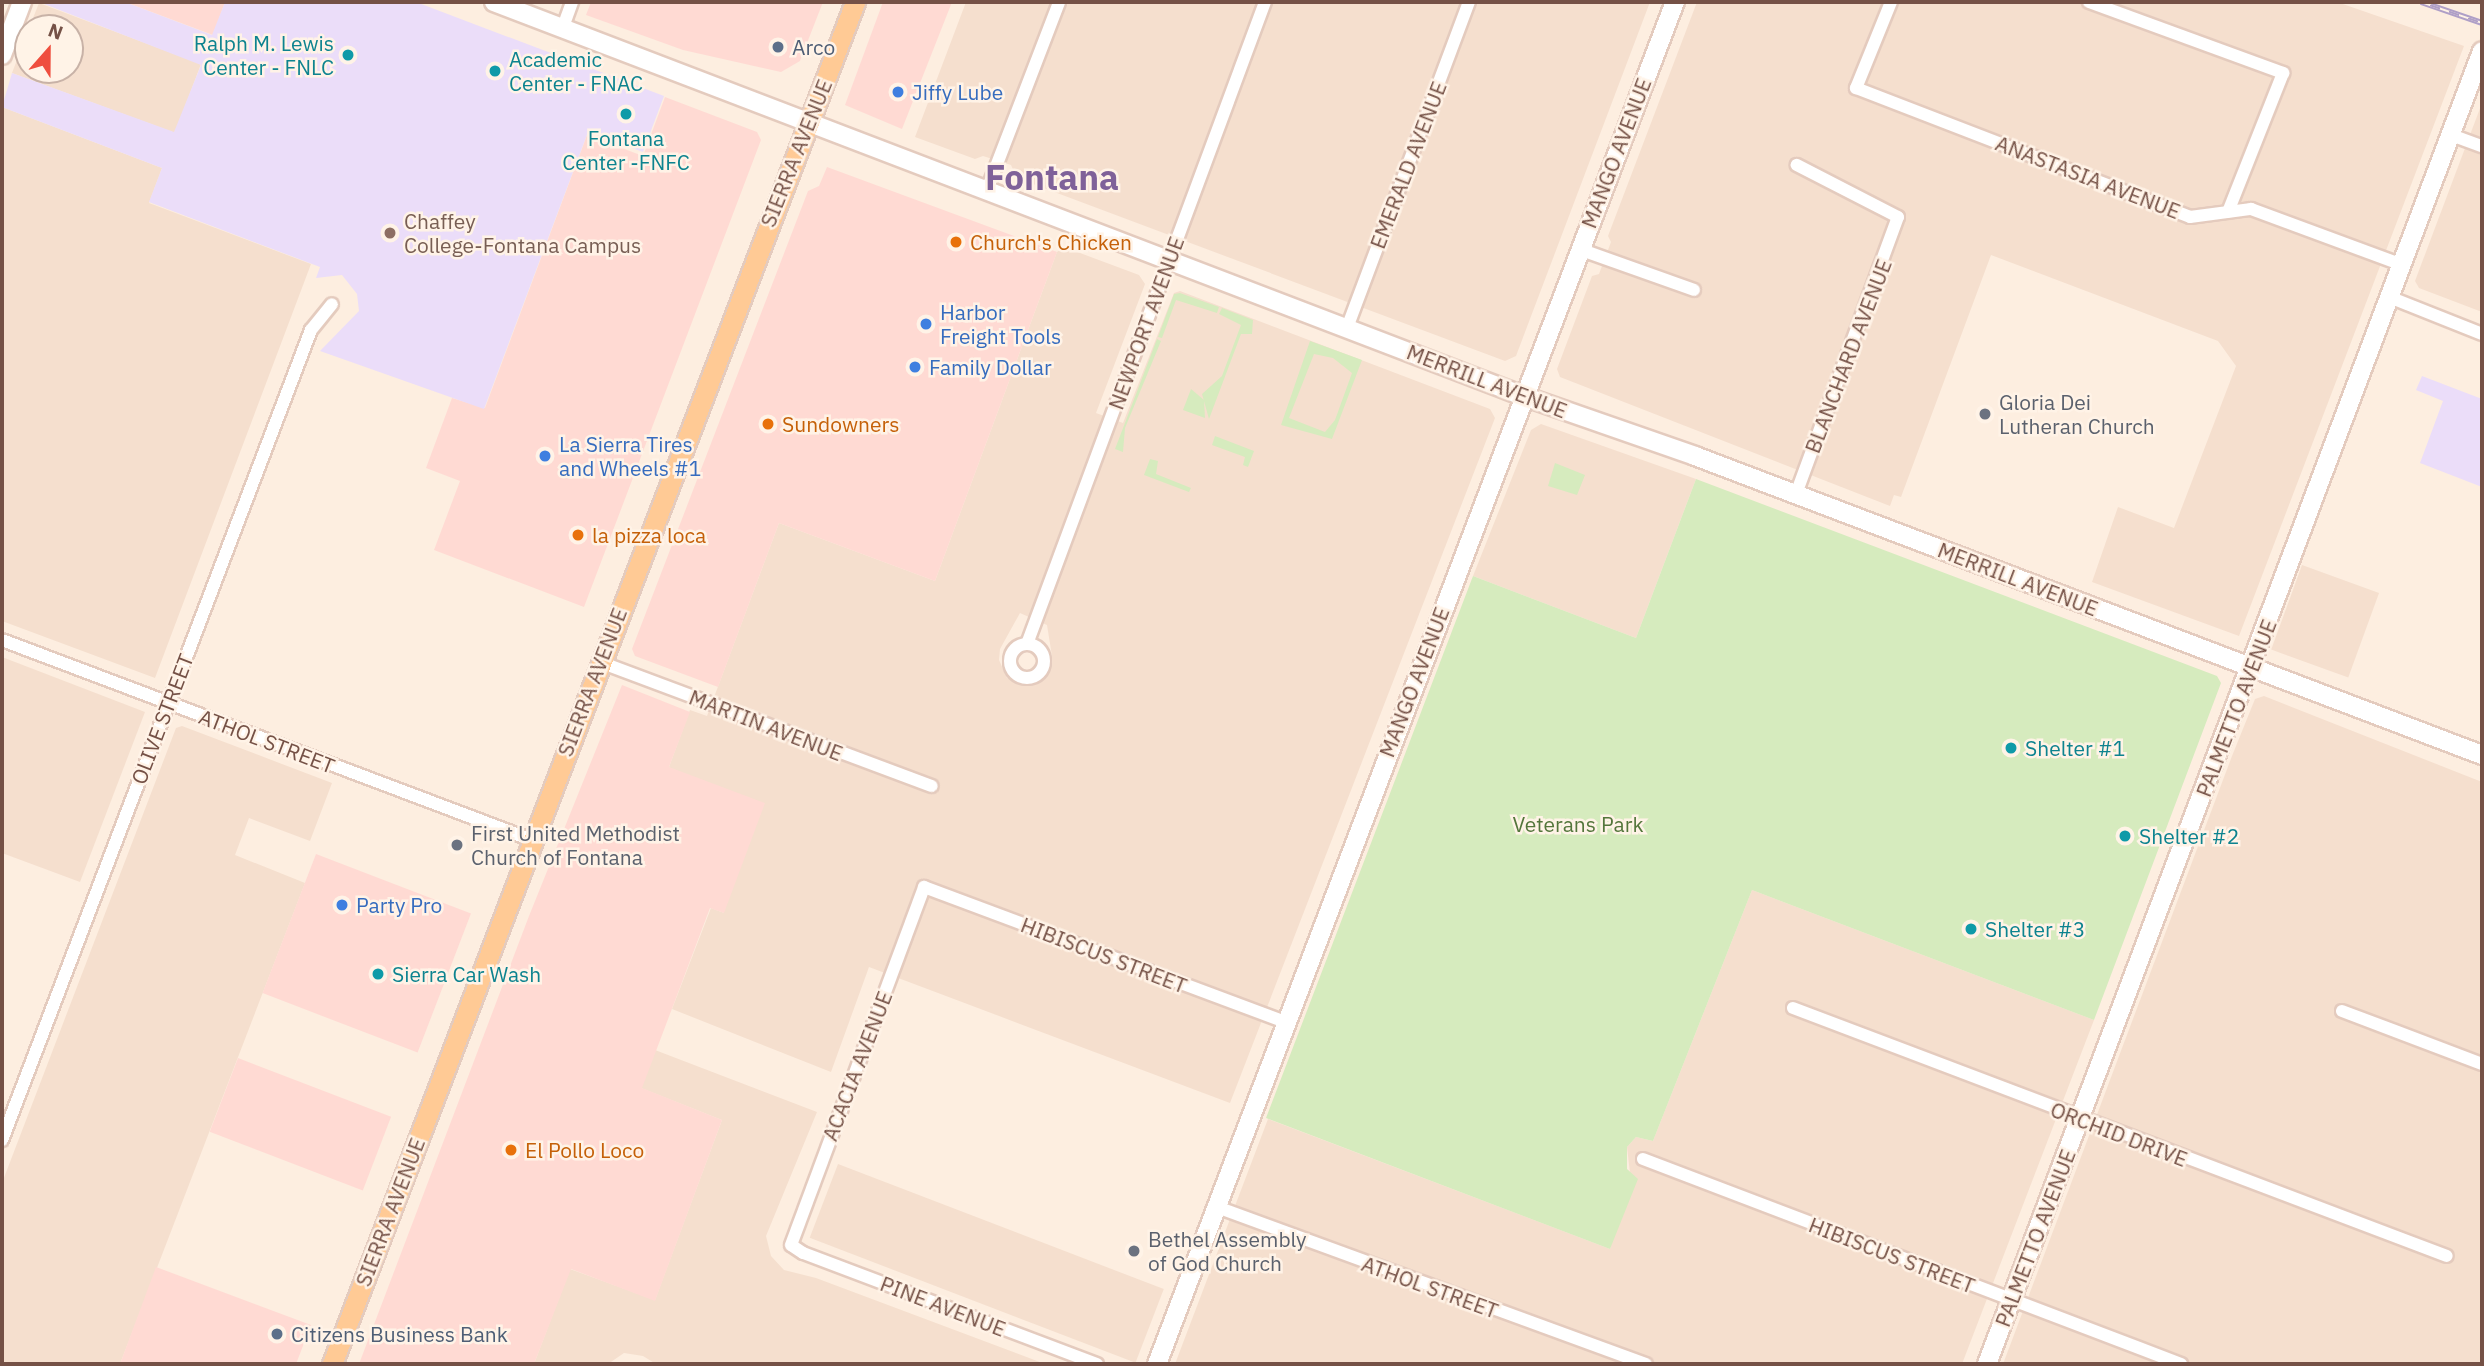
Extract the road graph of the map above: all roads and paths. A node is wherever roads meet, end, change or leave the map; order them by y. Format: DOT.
graph roads {
  1 [pos="22,2"];
  2 [pos="494,2"];
  3 [pos="572,2"];
  4 [pos="855,2"];
  5 [pos="1059,2"];
  6 [pos="1265,2"];
  7 [pos="1469,2"];
  8 [pos="1675,2"];
  9 [pos="1891,2"];
  10 [pos="2089,2"];
  11 [pos="562,27"];
  12 [pos="2482,51"];
  13 [pos="2,55"];
  14 [pos="808,120"];
  15 [pos="2451,135"];
  16 [pos="2482,146"];
  17 [pos="1797,165"];
  18 [pos="987,190"];
  19 [pos="2228,212"];
  20 [pos="1579,249"];
  21 [pos="1169,260"];
  22 [pos="2402,265"];
  23 [pos="1694,290"];
  24 [pos="2389,298"];
  25 [pos="331,304"];
  26 [pos="1347,328"];
  27 [pos="2482,334"];
  28 [pos="1523,396"];
  29 [pos="1796,494"];
  30 [pos="2,640"];
  31 [pos="1027,644"];
  32 [pos="600,662"];
  33 [pos="2251,668"];
  34 [pos="168,704"];
  35 [pos="2482,755"];
  36 [pos="933,786"];
  37 [pos="532,840"];
  38 [pos="924,887"];
  39 [pos="1793,1008"];
  40 [pos="2342,1011"];
  41 [pos="1284,1022"];
  42 [pos="2482,1064"];
  43 [pos="2080,1120"];
  44 [pos="2,1140"];
  45 [pos="1643,1159"];
  46 [pos="1214,1206"];
  47 [pos="791,1245"];
  48 [pos="2446,1256"];
  49 [pos="2012,1301"];
  50 [pos="332,1364"];
  51 [pos="1097,1364"];
  52 [pos="1157,1364"];
  53 [pos="1646,1364"];
  54 [pos="1987,1364"];
  55 [pos="2181,1364"];
  1 -- 13 [label="street"];
  2 -- 11 [label="street, MERRILL AVENUE"];
  3 -- 11 [label="street"];
  4 -- 14 [label="main road, SIERRA AVENUE"];
  5 -- 18 [label="street"];
  6 -- 21 [label="street, NEWPORT AVENUE"];
  7 -- 26 [label="street, EMERALD AVENUE"];
  8 -- 20 [label="street, MANGO AVENUE"];
  9 -- 19 [label="street, ANASTASIA AVENUE"];
  10 -- 19 [label="street"];
  11 -- 14 [label="street, MERRILL AVENUE"];
  12 -- 15 [label="street, PALMETTO AVENUE"];
  14 -- 18 [label="street, MERRILL AVENUE"];
  14 -- 32 [label="main road, SIERRA AVENUE"];
  15 -- 16 [label="street"];
  15 -- 22 [label="street, PALMETTO AVENUE"];
  17 -- 29 [label="street, BLANCHARD AVENUE"];
  18 -- 21 [label="street, MERRILL AVENUE"];
  19 -- 22 [label="street, ANASTASIA AVENUE"];
  20 -- 23 [label="street"];
  20 -- 28 [label="street, MANGO AVENUE"];
  21 -- 26 [label="street, MERRILL AVENUE"];
  21 -- 31 [label="street, NEWPORT AVENUE"];
  22 -- 24 [label="street, PALMETTO AVENUE"];
  24 -- 27 [label="street"];
  24 -- 33 [label="street, PALMETTO AVENUE"];
  25 -- 34 [label="street, OLIVE STREET"];
  26 -- 28 [label="street, MERRILL AVENUE"];
  28 -- 29 [label="street, MERRILL AVENUE"];
  28 -- 41 [label="street, MANGO AVENUE"];
  29 -- 33 [label="street, MERRILL AVENUE"];
  30 -- 34 [label="street, ATHOL STREET"];
  32 -- 36 [label="street, MARTIN AVENUE"];
  32 -- 37 [label="main road, SIERRA AVENUE"];
  33 -- 35 [label="street, MERRILL AVENUE"];
  33 -- 43 [label="street, PALMETTO AVENUE"];
  34 -- 37 [label="street, ATHOL STREET"];
  34 -- 44 [label="street, OLIVE STREET"];
  37 -- 50 [label="main road, SIERRA AVENUE"];
  38 -- 41 [label="street, HIBISCUS STREET"];
  38 -- 47 [label="street, ACACIA AVENUE"];
  39 -- 43 [label="street, ORCHID DRIVE"];
  40 -- 42 [label="street"];
  41 -- 46 [label="street, MANGO AVENUE"];
  43 -- 48 [label="street, ORCHID DRIVE"];
  43 -- 49 [label="street, PALMETTO AVENUE"];
  45 -- 49 [label="street, HIBISCUS STREET"];
  46 -- 52 [label="street, MANGO AVENUE"];
  46 -- 53 [label="street, ATHOL STREET"];
  47 -- 51 [label="street, PINE AVENUE"];
  49 -- 54 [label="street, PALMETTO AVENUE"];
  49 -- 55 [label="street, HIBISCUS STREET"];
}
